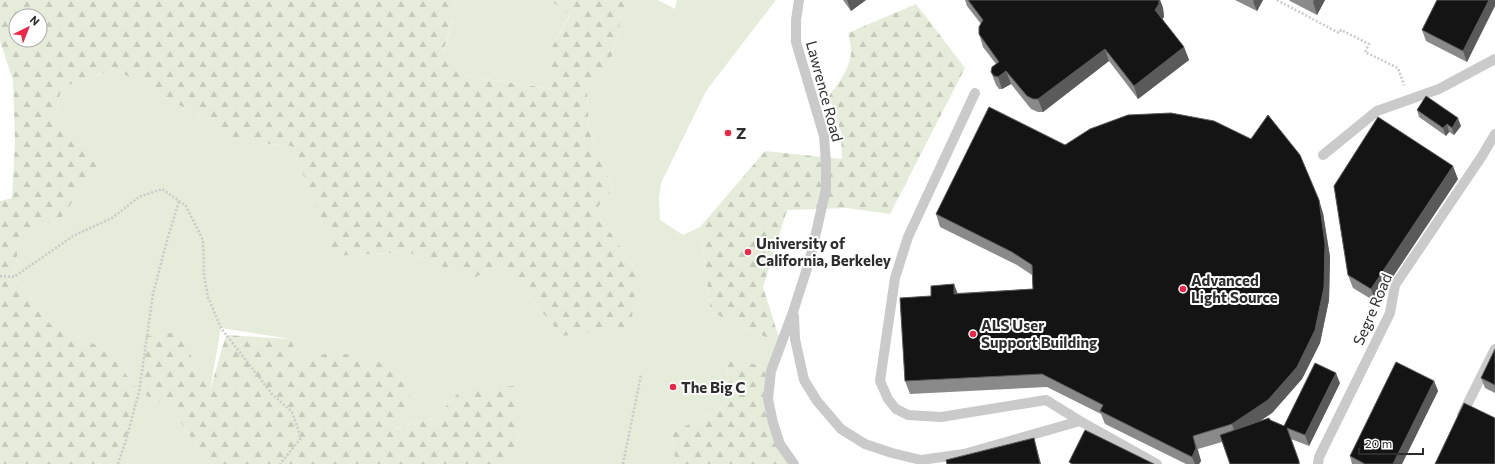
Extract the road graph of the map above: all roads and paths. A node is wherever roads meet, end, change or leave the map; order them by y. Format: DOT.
graph roads {
  1 [pos="799,0"];
  2 [pos="1278,0"];
  3 [pos="1495,59"];
  4 [pos="1398,68"];
  5 [pos="975,93"];
  6 [pos="1495,134"];
  7 [pos="1323,154"];
  8 [pos="179,201"];
  9 [pos="0,276"];
  10 [pos="793,312"];
  11 [pos="1495,349"];
  12 [pos="641,375"];
  13 [pos="1080,421"];
  14 [pos="1458,424"];
  15 [pos="118,464"];
  16 [pos="280,464"];
  17 [pos="623,464"];
  18 [pos="794,464"];
  19 [pos="1157,464"];
  20 [pos="1318,464"];
  1 -- 10 [label="lane, Lawrence Road"];
  2 -- 4 [label="path"];
  3 -- 7 [label="lane"];
  5 -- 13 [label="lane"];
  6 -- 20 [label="lane, Segre Road"];
  8 -- 9 [label="path"];
  8 -- 15 [label="path"];
  8 -- 16 [label="path"];
  10 -- 13 [label="lane"];
  10 -- 18 [label="lane, Lawrence Road"];
  11 -- 14 [label="lane"];
  12 -- 17 [label="path"];
  13 -- 19 [label="lane"];
}
